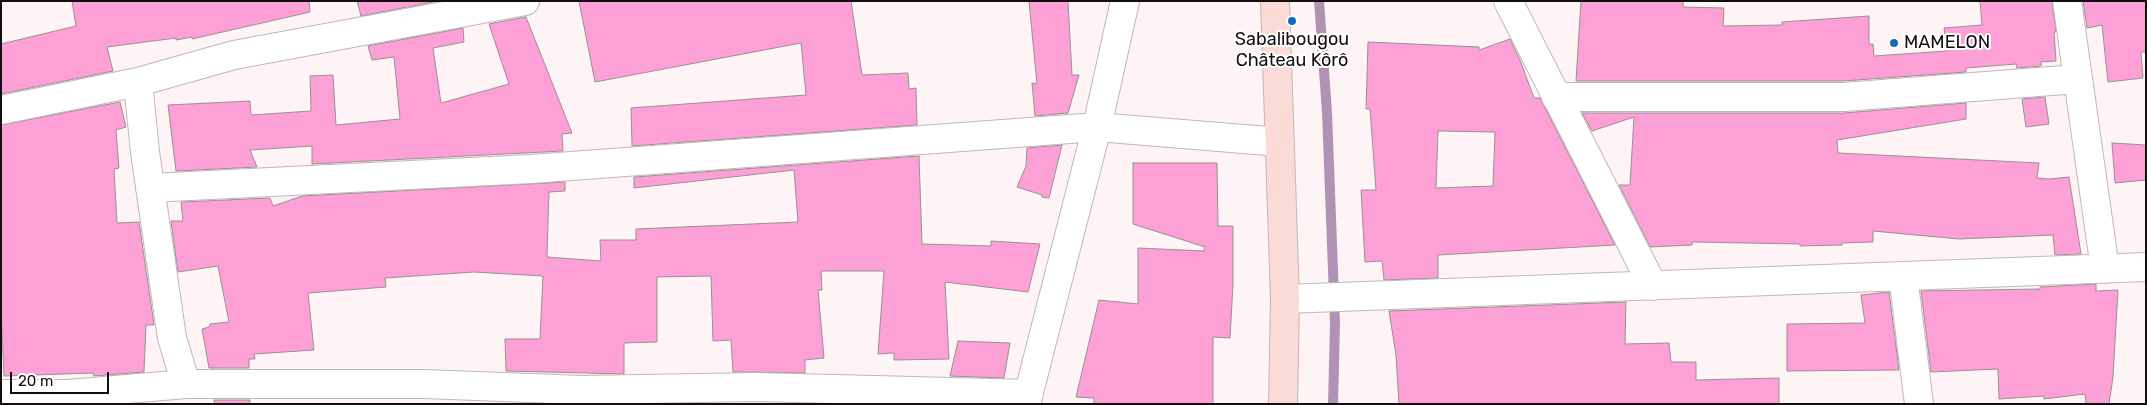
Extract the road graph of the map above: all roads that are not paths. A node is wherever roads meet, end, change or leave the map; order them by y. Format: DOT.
graph roads {
  1 [pos="526,1"];
  2 [pos="1125,1"];
  3 [pos="1275,1"];
  4 [pos="1508,1"];
  5 [pos="2066,1"];
  6 [pos="2077,79"];
  7 [pos="138,82"];
  8 [pos="1556,98"];
  9 [pos="1,110"];
  10 [pos="1097,128"];
  11 [pos="1280,142"];
  12 [pos="150,188"];
  13 [pos="2146,267"];
  14 [pos="2105,269"];
  15 [pos="1903,276"];
  16 [pos="1654,286"];
  17 [pos="1285,299"];
  18 [pos="186,384"];
  19 [pos="1,394"];
  20 [pos="423,394"];
  21 [pos="757,395"];
  22 [pos="583,397"];
  23 [pos="70,399"];
  24 [pos="1027,399"];
  25 [pos="1283,404"];
  26 [pos="1919,404"];
  1 -- 7 [label="street"];
  2 -- 10 [label="street"];
  3 -- 11 [label="main road"];
  4 -- 8 [label="street"];
  5 -- 6 [label="street"];
  6 -- 8 [label="street"];
  6 -- 14 [label="street"];
  7 -- 9 [label="street"];
  7 -- 12 [label="street"];
  8 -- 16 [label="street"];
  10 -- 11 [label="street"];
  10 -- 12 [label="street"];
  10 -- 24 [label="street"];
  11 -- 17 [label="main road"];
  12 -- 18 [label="street"];
  13 -- 14 [label="street"];
  14 -- 15 [label="street"];
  15 -- 16 [label="street"];
  15 -- 26 [label="street"];
  16 -- 17 [label="street"];
  17 -- 25 [label="main road"];
  18 -- 20 [label="street"];
  18 -- 23 [label="street"];
  19 -- 23 [label="street"];
  20 -- 22 [label="street"];
  21 -- 22 [label="street"];
  21 -- 24 [label="street"];
}
